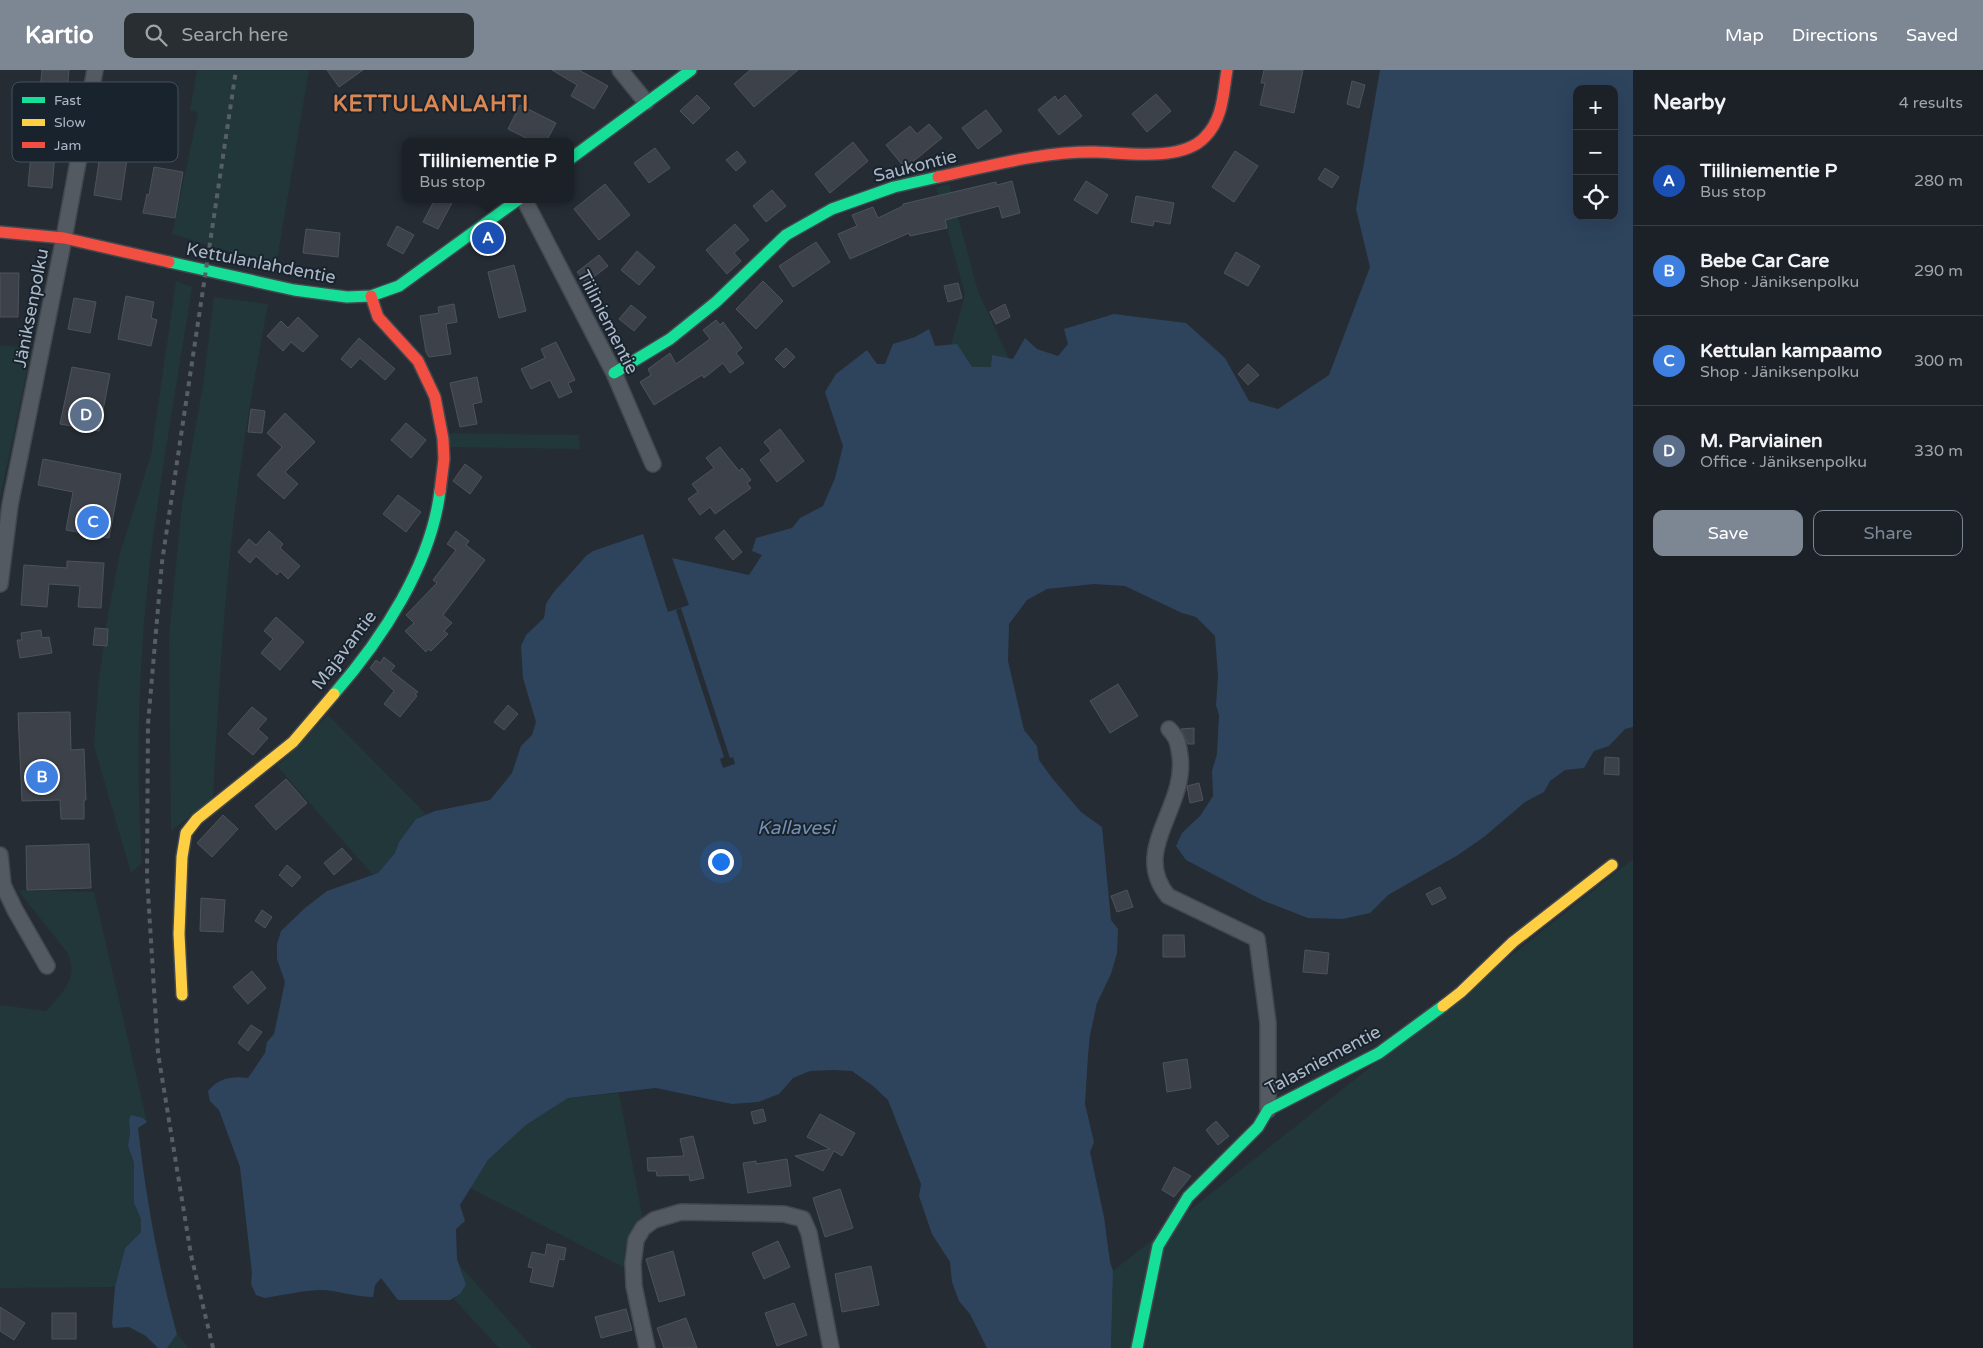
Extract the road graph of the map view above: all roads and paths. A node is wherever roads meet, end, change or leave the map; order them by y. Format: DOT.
graph roads {
  1 [pos="620,70"];
  2 [pos="691,70"];
  3 [pos="1227,70"];
  4 [pos="646,102"];
  5 [pos="574,157"];
  6 [pos="78,162"];
  7 [pos="513,203"];
  8 [pos="526,203"];
  9 [pos="0,232"];
  10 [pos="64,238"];
  11 [pos="371,296"];
  12 [pos="614,373"];
  13 [pos="653,464"];
  14 [pos="0,584"];
  15 [pos="1169,729"];
  16 [pos="0,855"];
  17 [pos="1612,865"];
  18 [pos="47,966"];
  19 [pos="182,995"];
  20 [pos="1268,1110"];
  21 [pos="647,1348"];
  22 [pos="831,1348"];
  23 [pos="1137,1348"];
  1 -- 4 [label="street"];
  2 -- 4 [label="street"];
  3 -- 12 [label="street, Saukontie"];
  4 -- 5 [label="street"];
  6 -- 10 [label="street, Jäniksenpolku"];
  7 -- 11 [label="street, Kettulanlahdentie"];
  8 -- 12 [label="street, Tiiliniementie"];
  9 -- 10 [label="street, Kettulanlahdentie"];
  10 -- 11 [label="street, Kettulanlahdentie"];
  10 -- 14 [label="street, Jäniksenpolku"];
  11 -- 19 [label="street, Majavantie"];
  12 -- 13 [label="street, Tiiliniementie"];
  15 -- 20 [label="street"];
  16 -- 18 [label="street"];
  17 -- 20 [label="street, Talasniementie"];
  20 -- 23 [label="street, Talasniementie"];
  21 -- 22 [label="street"];
}
